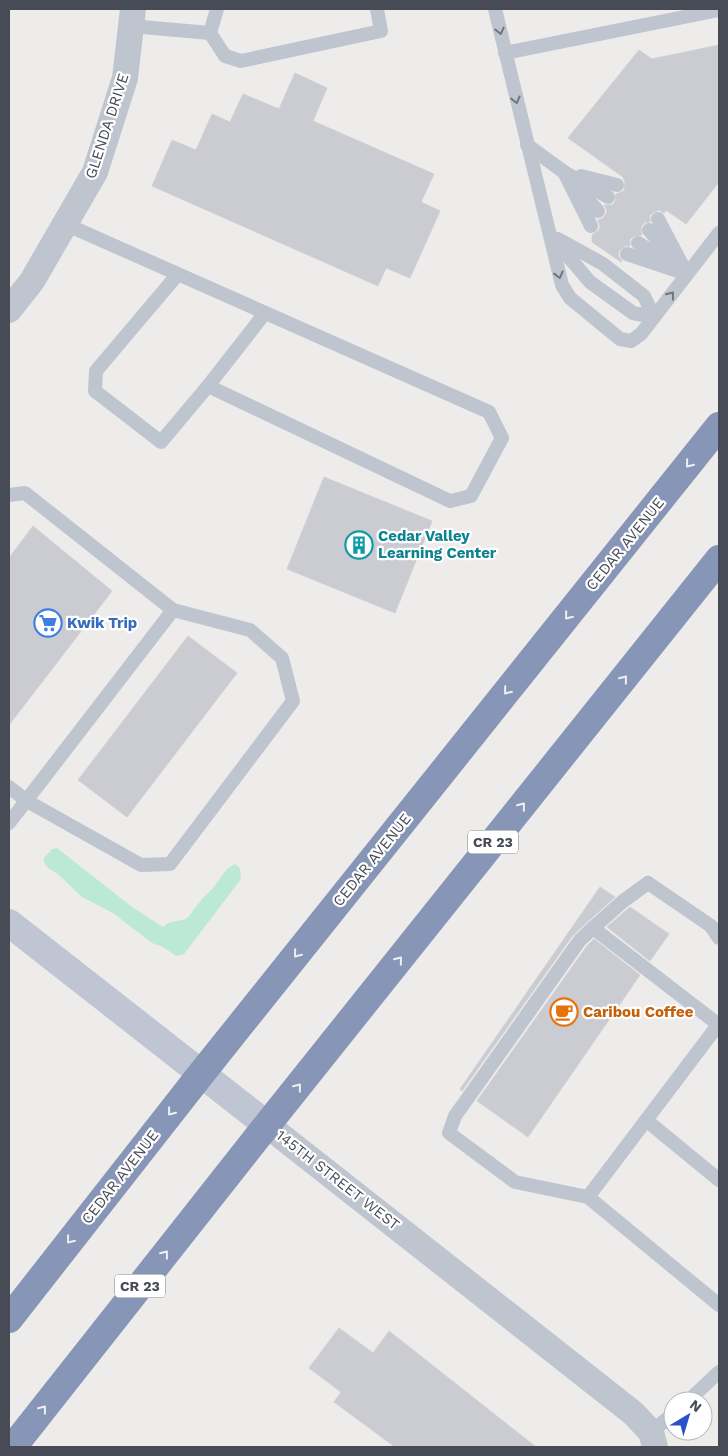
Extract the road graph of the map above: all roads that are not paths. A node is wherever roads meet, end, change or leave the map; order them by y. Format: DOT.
graph roads {
  1 [pos="217,9"];
  2 [pos="376,9"];
  3 [pos="495,9"];
  4 [pos="719,10"];
  5 [pos="697,11"];
  6 [pos="132,17"];
  7 [pos="210,34"];
  8 [pos="505,53"];
  9 [pos="527,144"];
  10 [pos="564,172"];
  11 [pos="617,185"];
  12 [pos="608,197"];
  13 [pos="598,211"];
  14 [pos="658,219"];
  15 [pos="65,224"];
  16 [pos="591,226"];
  17 [pos="649,230"];
  18 [pos="719,233"];
  19 [pos="549,234"];
  20 [pos="638,242"];
  21 [pos="627,254"];
  22 [pos="178,274"];
  23 [pos="687,274"];
  24 [pos="9,310"];
  25 [pos="265,313"];
  26 [pos="654,317"];
  27 [pos="208,386"];
  28 [pos="719,426"];
  29 [pos="9,495"];
  30 [pos="719,559"];
  31 [pos="173,610"];
  32 [pos="9,787"];
  33 [pos="27,801"];
  34 [pos="9,823"];
  35 [pos="9,922"];
  36 [pos="593,928"];
  37 [pos="719,938"];
  38 [pos="719,1025"];
  39 [pos="201,1074"];
  40 [pos="646,1120"];
  41 [pos="267,1125"];
  42 [pos="719,1180"];
  43 [pos="588,1196"];
  44 [pos="719,1305"];
  45 [pos="9,1319"];
  46 [pos="719,1372"];
  47 [pos="699,1391"];
  48 [pos="663,1427"];
  49 [pos="653,1440"];
  50 [pos="12,1447"];
  1 -- 7 [label="lane"];
  2 -- 7 [label="lane"];
  3 -- 8 [label="lane, one-way"];
  4 -- 5 [label="lane"];
  5 -- 8 [label="lane"];
  6 -- 7 [label="lane"];
  6 -- 15 [label="street, GLENDA DRIVE"];
  8 -- 9 [label="lane, one-way"];
  9 -- 10 [label="lane"];
  9 -- 19 [label="lane"];
  10 -- 11 [label="lane"];
  10 -- 12 [label="lane"];
  10 -- 13 [label="lane"];
  10 -- 16 [label="lane"];
  14 -- 23 [label="lane"];
  15 -- 22 [label="lane"];
  15 -- 24 [label="street, GLENDA DRIVE"];
  17 -- 23 [label="lane"];
  18 -- 23 [label="lane"];
  19 -- 26 [label="lane"];
  19 -- 26 [label="lane"];
  19 -- 26 [label="lane, one-way"];
  20 -- 23 [label="lane"];
  21 -- 23 [label="lane"];
  22 -- 25 [label="lane"];
  22 -- 27 [label="lane"];
  26 -- 23 [label="lane, one-way"];
  25 -- 27 [label="lane"];
  25 -- 27 [label="lane"];
  28 -- 39 [label="highway, CEDAR AVENUE, one-way"];
  29 -- 31 [label="lane"];
  41 -- 30 [label="highway, CR 23, one-way"];
  31 -- 33 [label="lane"];
  31 -- 33 [label="lane"];
  32 -- 33 [label="lane"];
  33 -- 34 [label="lane"];
  35 -- 39 [label="street, 145TH STREET WEST"];
  36 -- 37 [label="lane"];
  36 -- 38 [label="lane"];
  36 -- 43 [label="lane"];
  38 -- 40 [label="lane"];
  39 -- 41 [label="street, 145TH STREET WEST"];
  39 -- 45 [label="highway, CEDAR AVENUE, one-way"];
  40 -- 42 [label="lane"];
  40 -- 43 [label="lane"];
  41 -- 49 [label="street, 145TH STREET WEST"];
  50 -- 41 [label="highway, CR 23, one-way"];
  43 -- 44 [label="lane"];
  46 -- 47 [label="lane"];
  48 -- 49 [label="lane"];
}
